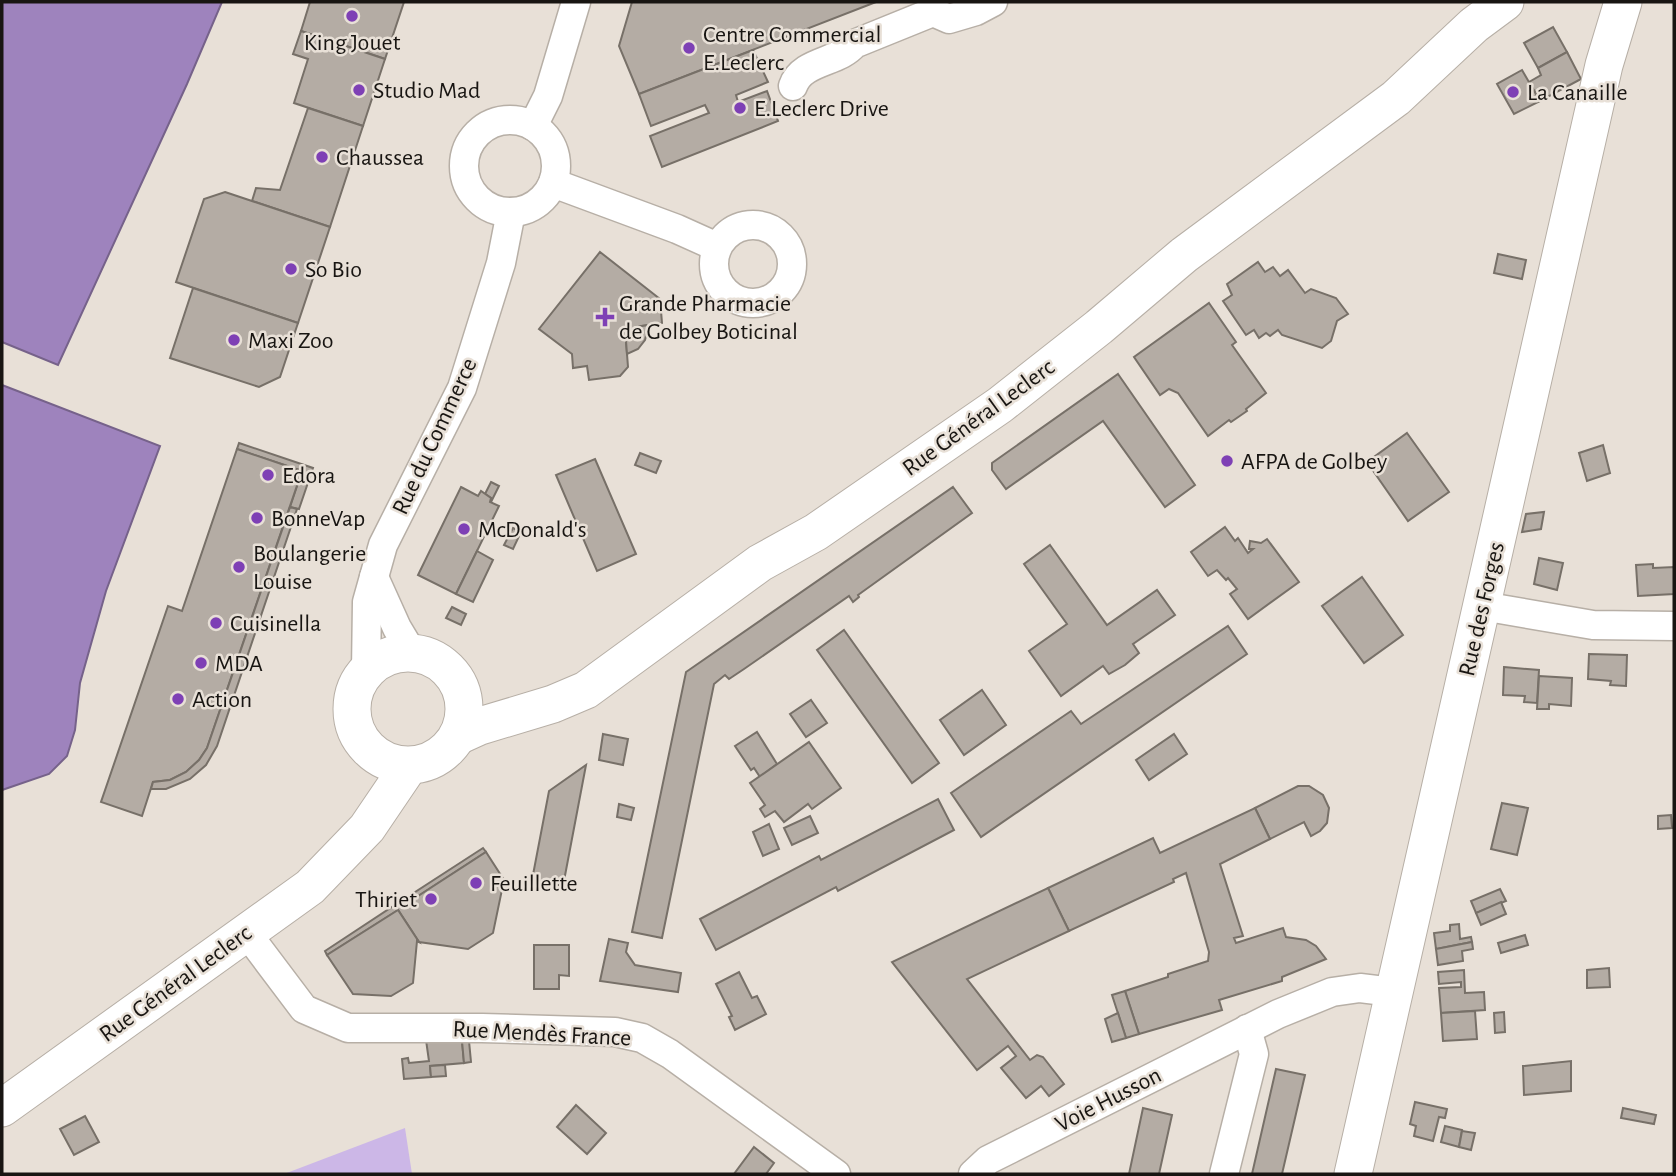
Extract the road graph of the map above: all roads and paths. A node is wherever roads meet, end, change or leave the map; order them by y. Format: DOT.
graph roads {
  1 [pos="576,2"];
  2 [pos="993,2"];
  3 [pos="1505,2"];
  4 [pos="1595,2"];
  5 [pos="1623,2"];
  6 [pos="1482,13"];
  7 [pos="1609,45"];
  8 [pos="793,86"];
  9 [pos="533,126"];
  10 [pos="553,183"];
  11 [pos="511,212"];
  12 [pos="718,247"];
  13 [pos="374,577"];
  14 [pos="1482,606"];
  15 [pos="1674,626"];
  16 [pos="412,653"];
  17 [pos="366,671"];
  18 [pos="461,690"];
  19 [pos="553,704"];
  20 [pos="458,736"];
  21 [pos="374,754"];
  22 [pos="409,766"];
  23 [pos="344,853"];
  24 [pos="246,932"];
  25 [pos="1393,992"];
  26 [pos="1247,1029"];
  27 [pos="2,1108"];
  28 [pos="836,1174"];
  29 [pos="973,1174"];
  30 [pos="1224,1174"];
  31 [pos="1353,1174"];
  1 -- 9 [label="street"];
  2 -- 8 [label="street"];
  3 -- 6 [label="main road, Rue Général Leclerc"];
  4 -- 7 [label="main road"];
  5 -- 7 [label="main road, Rue des Forges"];
  6 -- 19 [label="main road, Rue Général Leclerc"];
  7 -- 14 [label="main road, Rue des Forges"];
  9 -- 10 [label="street"];
  9 -- 11 [label="street"];
  10 -- 11 [label="street"];
  10 -- 12 [label="street"];
  11 -- 13 [label="street, Rue du Commerce"];
  13 -- 16 [label="street"];
  13 -- 17 [label="street, Rue du Commerce"];
  14 -- 15 [label="street"];
  14 -- 25 [label="main road, Rue des Forges"];
  16 -- 17 [label="main road"];
  16 -- 18 [label="main road"];
  17 -- 21 [label="main road"];
  18 -- 19 [label="main road"];
  18 -- 20 [label="main road"];
  19 -- 20 [label="main road, Rue Général Leclerc"];
  20 -- 22 [label="main road"];
  21 -- 22 [label="main road"];
  21 -- 23 [label="main road, Rue Général Leclerc"];
  22 -- 23 [label="main road, Rue Général Leclerc"];
  23 -- 24 [label="main road, Rue Général Leclerc"];
  24 -- 27 [label="main road, Rue Général Leclerc"];
  24 -- 28 [label="street, Rue Mendès France"];
  25 -- 26 [label="street, Voie Husson"];
  25 -- 31 [label="main road, Rue des Forges"];
  26 -- 29 [label="street, Voie Husson"];
  26 -- 30 [label="street"];
}
